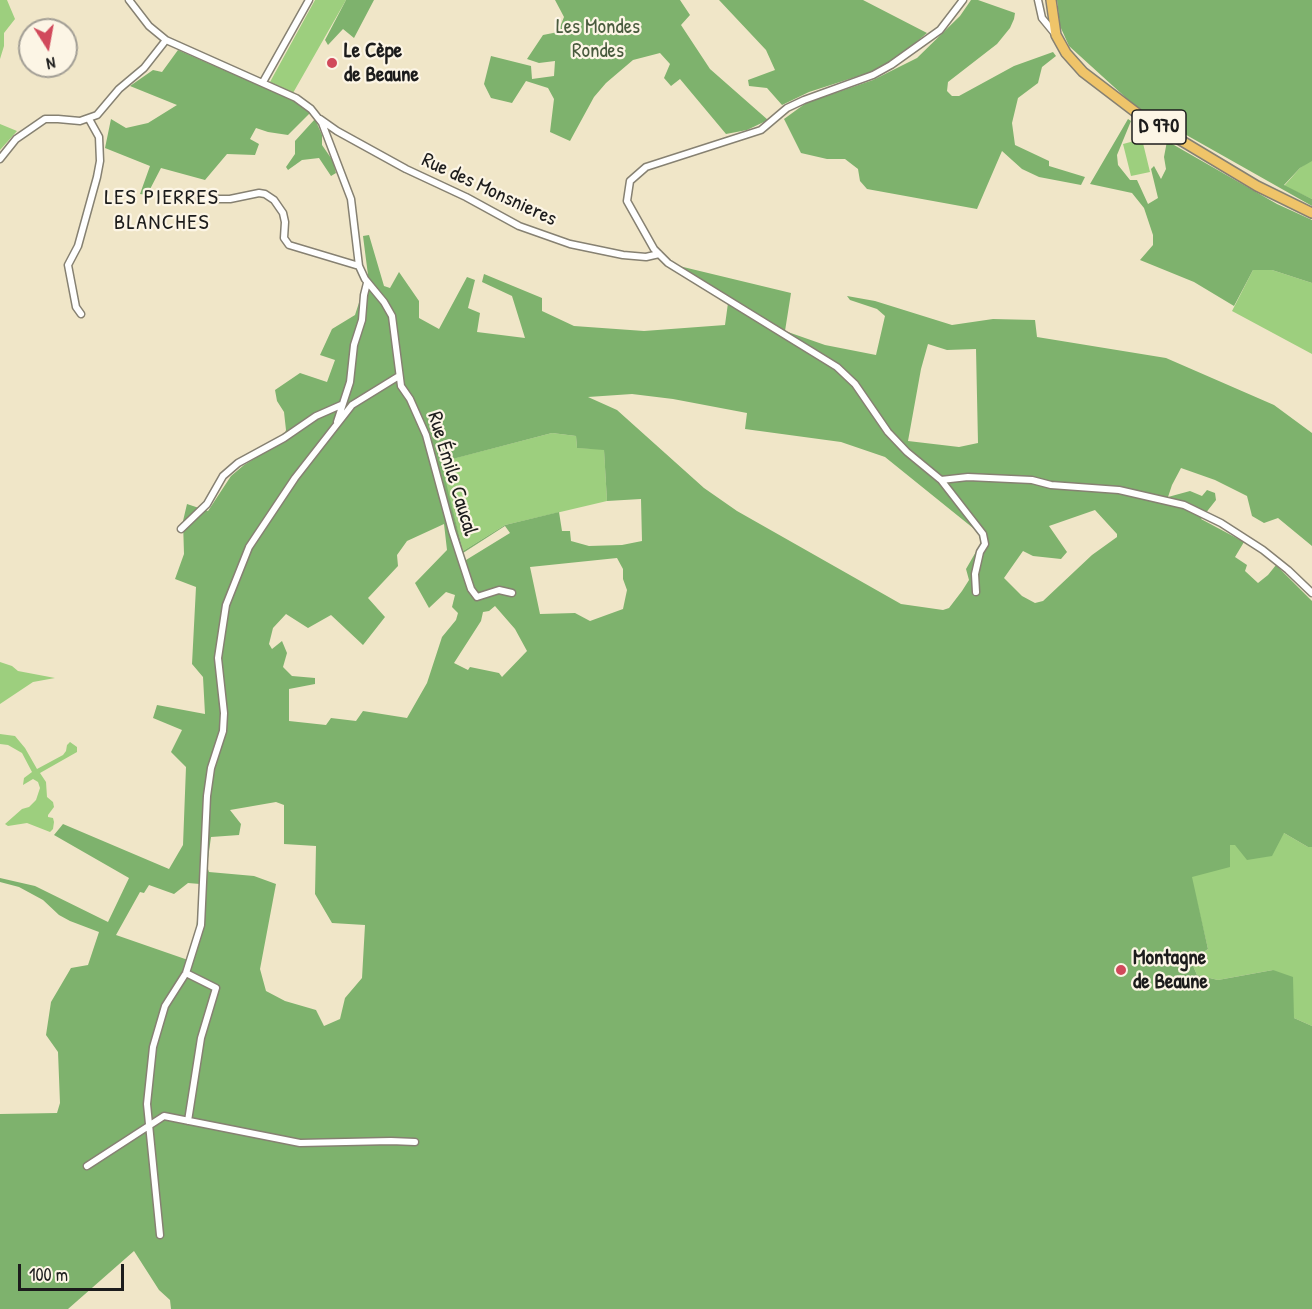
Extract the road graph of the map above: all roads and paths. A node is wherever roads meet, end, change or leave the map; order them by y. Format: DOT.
graph roads {
  1 [pos="129,0"];
  2 [pos="309,0"];
  3 [pos="963,0"];
  4 [pos="1038,0"];
  5 [pos="1051,0"];
  6 [pos="1056,35"];
  7 [pos="166,40"];
  8 [pos="263,82"];
  9 [pos="317,116"];
  10 [pos="89,119"];
  11 [pos="0,159"];
  12 [pos="200,199"];
  13 [pos="1312,213"];
  14 [pos="659,254"];
  15 [pos="359,266"];
  16 [pos="367,283"];
  17 [pos="81,314"];
  18 [pos="399,376"];
  19 [pos="341,405"];
  20 [pos="337,426"];
  21 [pos="941,480"];
  22 [pos="181,529"];
  23 [pos="976,592"];
  24 [pos="512,593"];
  25 [pos="1312,594"];
  26 [pos="186,974"];
  27 [pos="188,1121"];
  28 [pos="148,1125"];
  29 [pos="415,1142"];
  30 [pos="87,1166"];
  31 [pos="160,1235"];
  1 -- 7 [label="street, Rue des Monsnieres"];
  2 -- 8 [label="street"];
  3 -- 14 [label="street"];
  4 -- 6 [label="street"];
  5 -- 6 [label="main road, D 970"];
  6 -- 13 [label="main road, D 970"];
  7 -- 8 [label="street, Rue des Monsnieres"];
  7 -- 10 [label="street"];
  8 -- 9 [label="street, Rue des Monsnieres"];
  9 -- 14 [label="street, Rue des Monsnieres"];
  9 -- 15 [label="street"];
  10 -- 11 [label="street"];
  10 -- 17 [label="street"];
  12 -- 15 [label="street"];
  14 -- 21 [label="street"];
  15 -- 16 [label="street"];
  16 -- 18 [label="street, Rue Émile Caucal"];
  16 -- 19 [label="street"];
  18 -- 20 [label="street"];
  18 -- 24 [label="street, Rue Émile Caucal"];
  19 -- 20 [label="street"];
  19 -- 22 [label="street"];
  20 -- 26 [label="street"];
  21 -- 23 [label="street"];
  21 -- 25 [label="street"];
  26 -- 27 [label="street"];
  26 -- 28 [label="street"];
  27 -- 28 [label="street"];
  27 -- 29 [label="street"];
  28 -- 30 [label="street"];
  28 -- 31 [label="street"];
}
